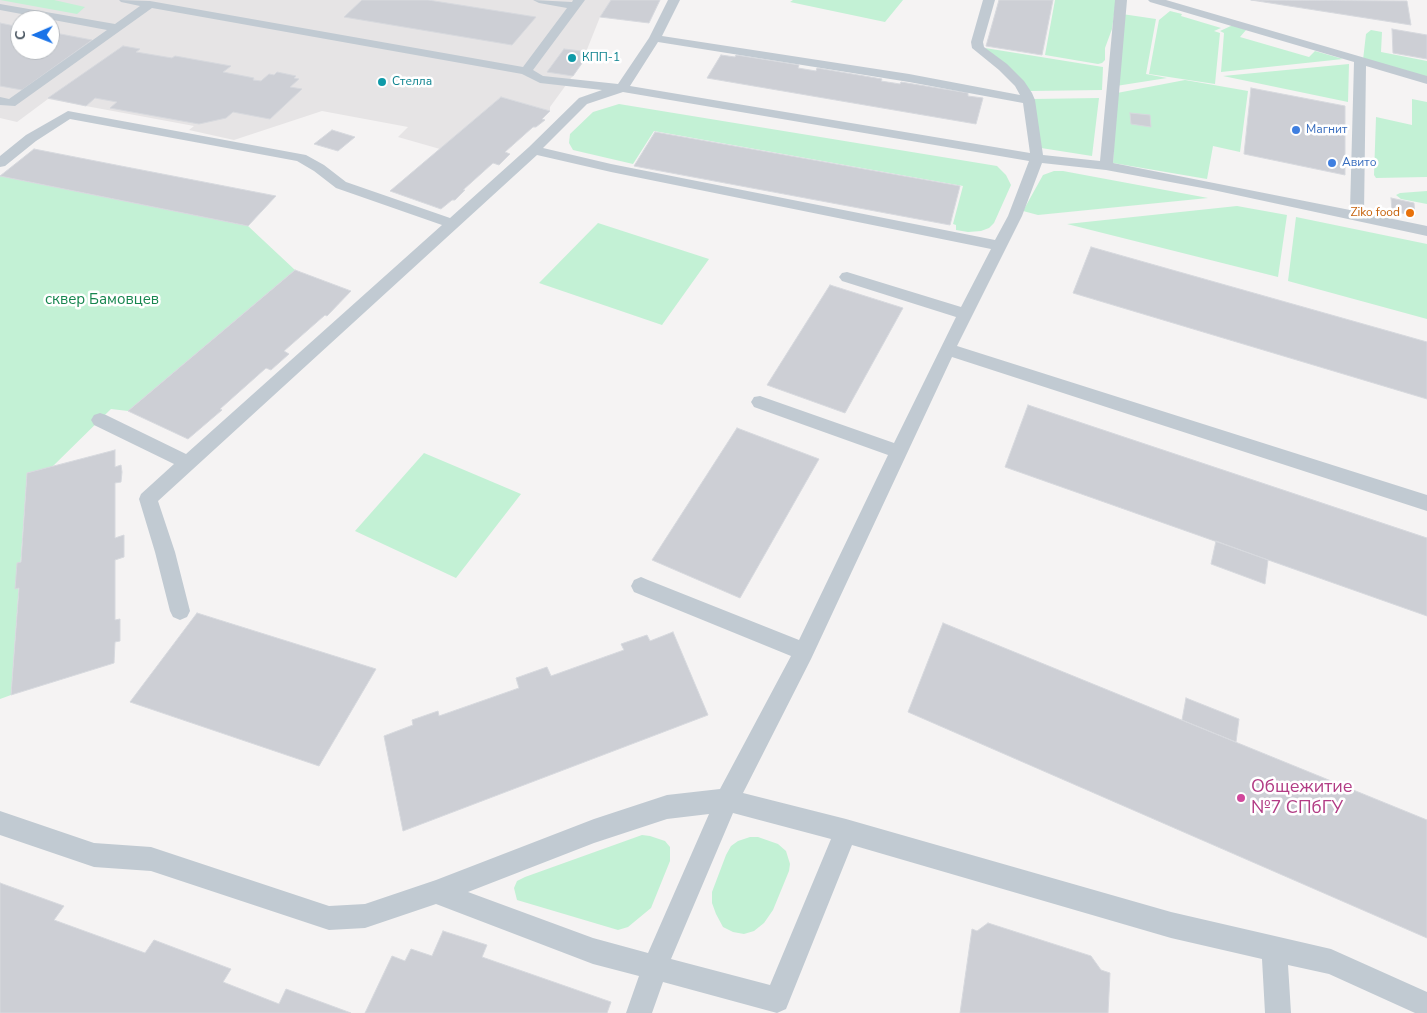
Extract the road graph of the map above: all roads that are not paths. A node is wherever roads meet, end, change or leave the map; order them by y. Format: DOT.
graph roads {
  1 [pos="125,0"];
  2 [pos="539,0"];
  3 [pos="674,0"];
  4 [pos="989,0"];
  5 [pos="1121,0"];
  6 [pos="1154,0"];
  7 [pos="577,3"];
  8 [pos="150,4"];
  9 [pos="0,7"];
  10 [pos="117,28"];
  11 [pos="655,38"];
  12 [pos="1360,60"];
  13 [pos="526,71"];
  14 [pos="1427,80"];
  15 [pos="622,88"];
  16 [pos="1029,100"];
  17 [pos="0,101"];
  18 [pos="534,150"];
  19 [pos="1037,158"];
  20 [pos="0,163"];
  21 [pos="1106,166"];
  22 [pos="1357,217"];
  23 [pos="451,224"];
  24 [pos="1427,231"];
  25 [pos="1000,246"];
  26 [pos="847,277"];
  27 [pos="965,314"];
  28 [pos="947,349"];
  29 [pos="760,402"];
  30 [pos="100,420"];
  31 [pos="899,452"];
  32 [pos="188,463"];
  33 [pos="1427,503"];
  34 [pos="641,586"];
  35 [pos="180,611"];
  36 [pos="804,652"];
  37 [pos="727,800"];
  38 [pos="0,823"];
  39 [pos="846,831"];
  40 [pos="436,892"];
  41 [pos="1274,950"];
  42 [pos="655,968"];
  43 [pos="1427,1005"];
  44 [pos="639,1013"];
  45 [pos="1278,1013"];
  1 -- 8 [label="lane"];
  2 -- 7 [label="lane"];
  3 -- 11 [label="lane"];
  4 -- 16 [label="lane"];
  5 -- 21 [label="lane"];
  6 -- 12 [label="lane"];
  7 -- 13 [label="lane"];
  8 -- 10 [label="lane"];
  8 -- 13 [label="lane"];
  9 -- 10 [label="lane"];
  10 -- 17 [label="lane"];
  11 -- 15 [label="lane"];
  11 -- 16 [label="lane"];
  12 -- 14 [label="lane"];
  12 -- 22 [label="lane"];
  13 -- 15 [label="lane"];
  15 -- 18 [label="lane"];
  15 -- 19 [label="lane"];
  16 -- 19 [label="lane"];
  18 -- 23 [label="lane"];
  18 -- 25 [label="lane"];
  19 -- 21 [label="lane"];
  19 -- 25 [label="lane"];
  20 -- 23 [label="lane"];
  21 -- 22 [label="lane"];
  22 -- 24 [label="lane"];
  23 -- 32 [label="lane"];
  25 -- 27 [label="lane"];
  26 -- 27 [label="lane"];
  27 -- 28 [label="lane"];
  28 -- 31 [label="lane"];
  28 -- 33 [label="lane"];
  29 -- 31 [label="lane"];
  30 -- 32 [label="lane"];
  31 -- 36 [label="lane"];
  32 -- 35 [label="lane"];
  34 -- 36 [label="lane"];
  36 -- 37 [label="lane"];
  37 -- 39 [label="lane"];
  37 -- 40 [label="lane"];
  37 -- 42 [label="lane"];
  38 -- 40 [label="lane"];
  39 -- 41 [label="lane"];
  39 -- 42 [label="lane"];
  40 -- 42 [label="lane"];
  41 -- 43 [label="lane"];
  41 -- 45 [label="lane"];
  42 -- 44 [label="lane"];
}
